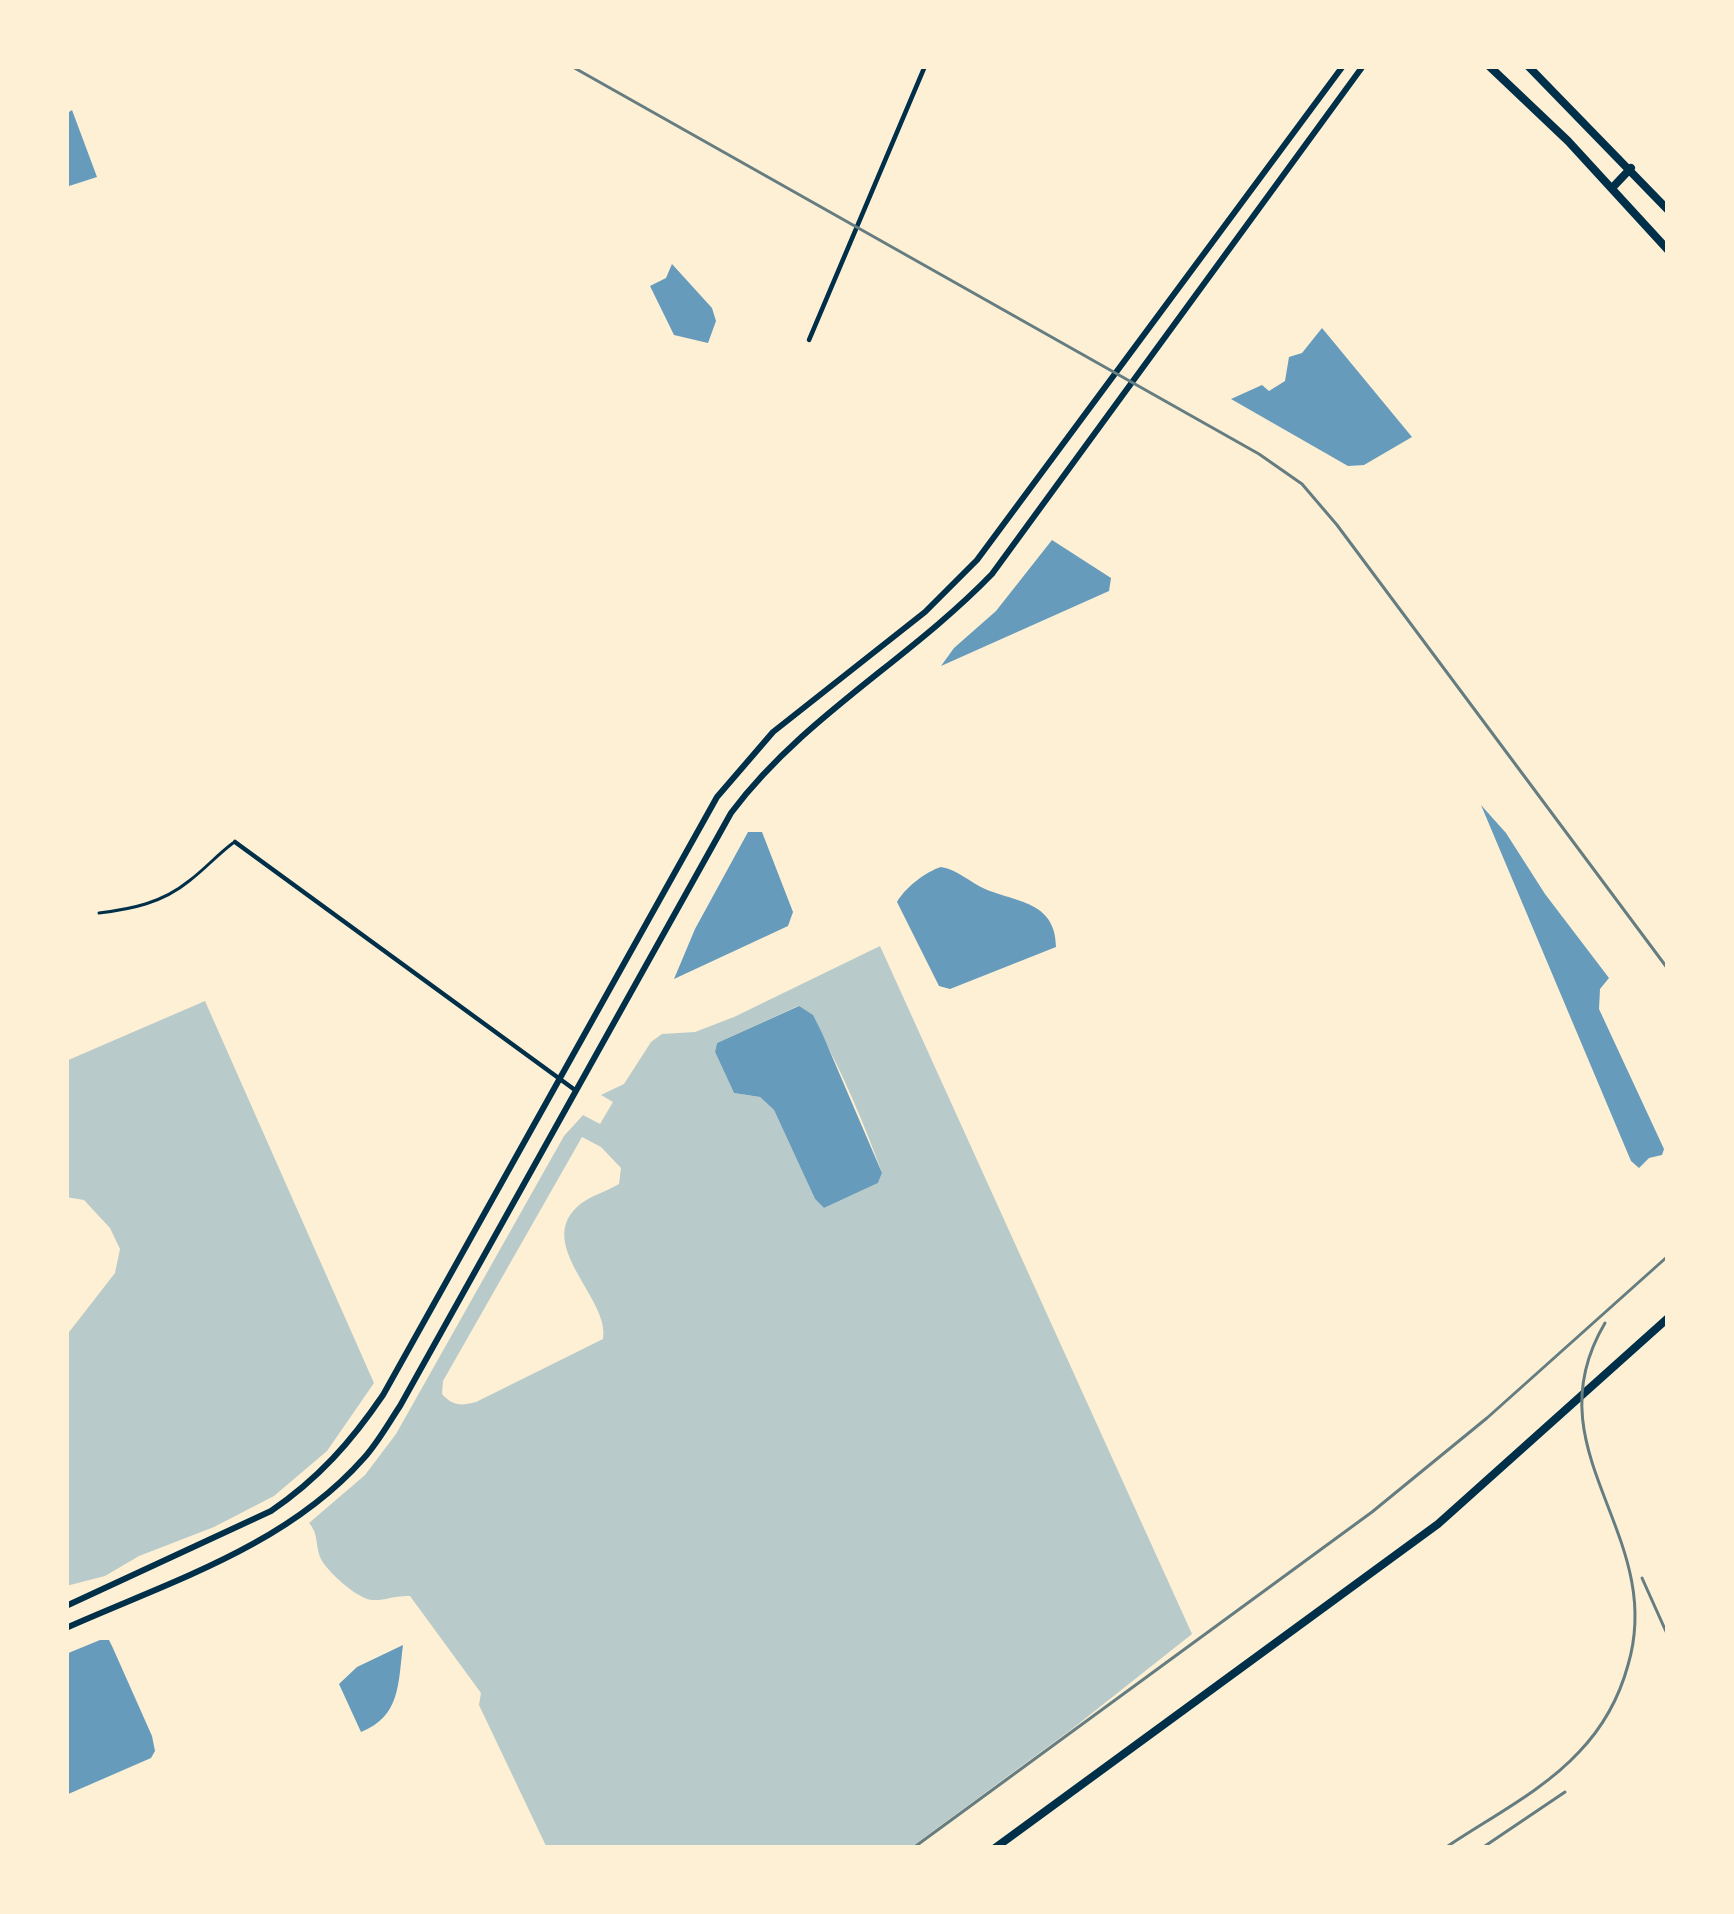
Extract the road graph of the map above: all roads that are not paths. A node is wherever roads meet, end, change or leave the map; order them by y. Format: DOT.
graph roads {
  1 [pos="925,66"];
  2 [pos="1343,66"];
  3 [pos="1363,66"];
  4 [pos="1489,66"];
  5 [pos="1528,66"];
  6 [pos="1631,168"];
  7 [pos="1613,188"];
  8 [pos="1240,203"];
  9 [pos="1668,210"];
  10 [pos="1257,215"];
  11 [pos="1668,250"];
  12 [pos="809,340"];
  13 [pos="834,683"];
  14 [pos="847,698"];
  15 [pos="235,842"];
  16 [pos="99,913"];
  17 [pos="559,1079"];
  18 [pos="575,1090"];
  19 [pos="1668,1318"];
  20 [pos="66,1606"];
  21 [pos="66,1628"];
  22 [pos="995,1848"];
  1 -- 12 [label="street"];
  2 -- 8 [label="street"];
  3 -- 10 [label="street"];
  4 -- 7 [label="main road"];
  5 -- 6 [label="main road"];
  6 -- 7 [label="main road"];
  6 -- 9 [label="main road"];
  7 -- 11 [label="main road"];
  8 -- 10 [label="street"];
  8 -- 13 [label="street"];
  10 -- 14 [label="street"];
  13 -- 14 [label="street"];
  13 -- 17 [label="street"];
  14 -- 18 [label="street"];
  15 -- 16 [label="lane"];
  15 -- 17 [label="street"];
  17 -- 18 [label="street"];
  17 -- 20 [label="street"];
  18 -- 21 [label="street"];
  19 -- 22 [label="main road"];
}
